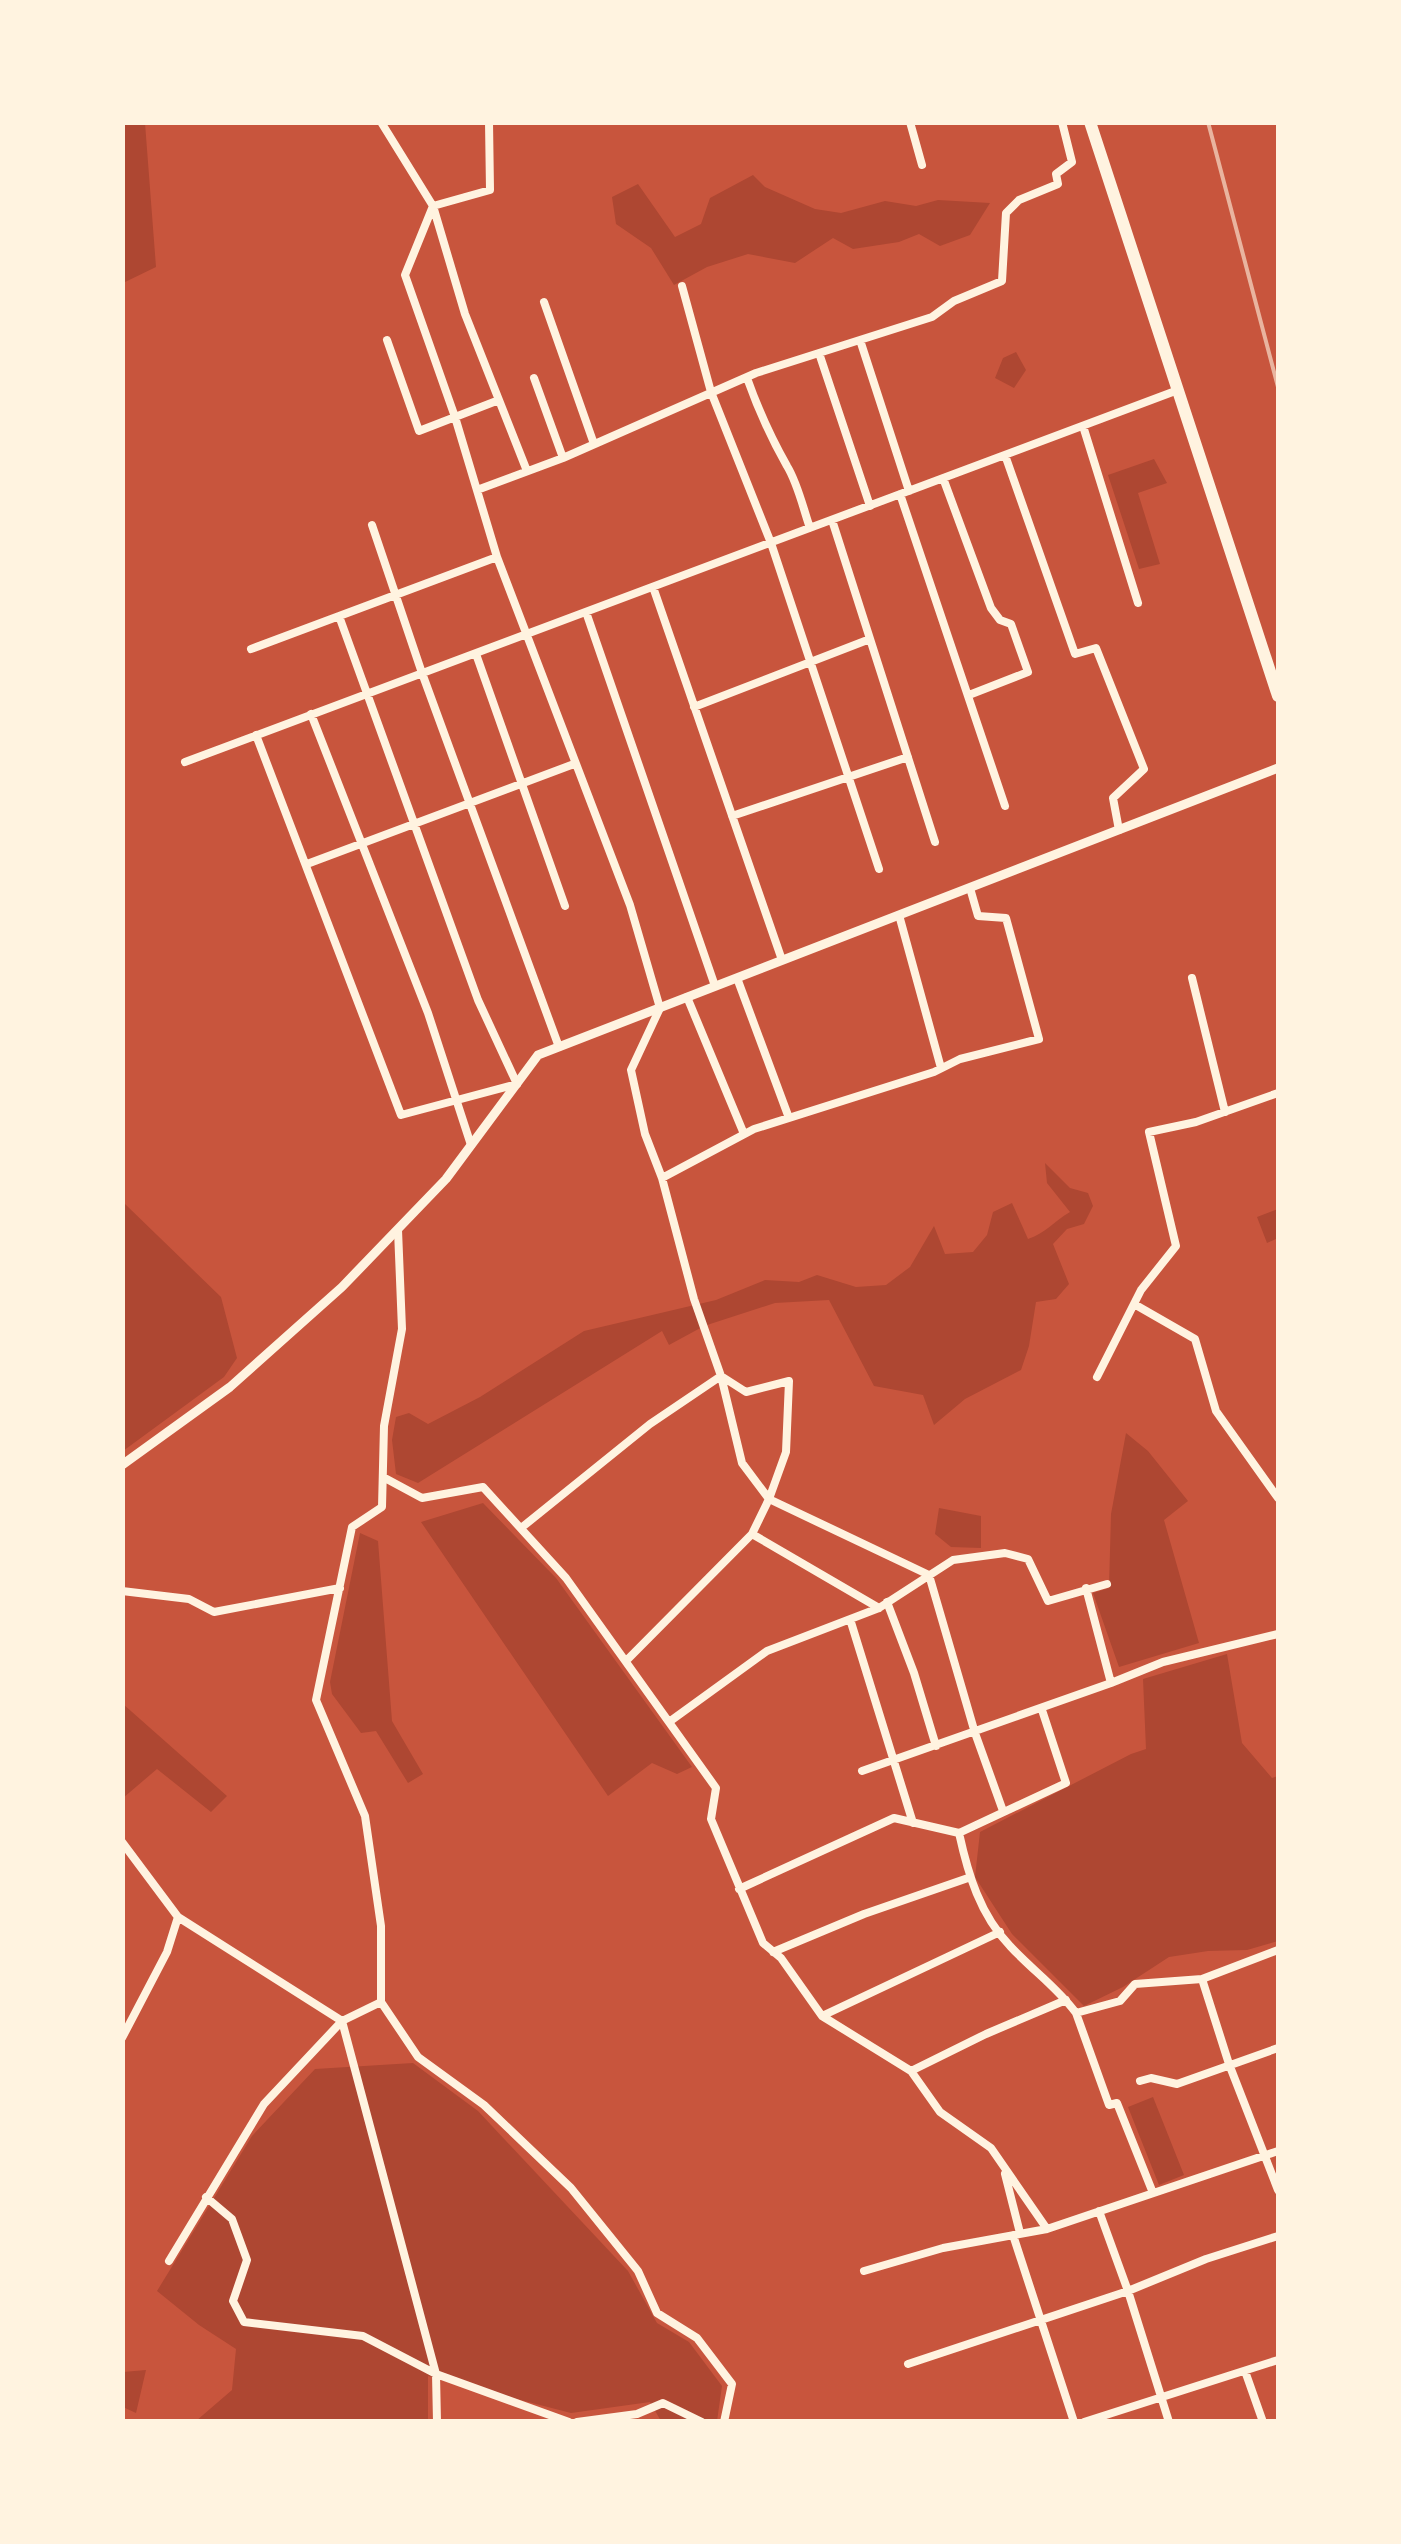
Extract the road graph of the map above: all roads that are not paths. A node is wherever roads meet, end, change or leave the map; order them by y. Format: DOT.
graph roads {
  1 [pos="382,122"];
  2 [pos="489,122"];
  3 [pos="910,122"];
  4 [pos="1062,122"];
  5 [pos="1090,122"];
  6 [pos="922,164"];
  7 [pos="433,206"];
  8 [pos="682,286"];
  9 [pos="544,302"];
  10 [pos="387,340"];
  11 [pos="860,340"];
  12 [pos="819,353"];
  13 [pos="534,378"];
  14 [pos="746,378"];
  15 [pos="1178,390"];
  16 [pos="711,392"];
  17 [pos="499,400"];
  18 [pos="454,417"];
  19 [pos="1084,426"];
  20 [pos="594,444"];
  21 [pos="1004,455"];
  22 [pos="563,458"];
  23 [pos="527,471"];
  24 [pos="944,478"];
  25 [pos="476,490"];
  26 [pos="905,493"];
  27 [pos="870,506"];
  28 [pos="832,520"];
  29 [pos="372,525"];
  30 [pos="810,528"];
  31 [pos="771,542"];
  32 [pos="497,557"];
  33 [pos="653,587"];
  34 [pos="396,595"];
  35 [pos="1138,602"];
  36 [pos="586,612"];
  37 [pos="339,616"];
  38 [pos="526,634"];
  39 [pos="870,639"];
  40 [pos="251,649"];
  41 [pos="476,654"];
  42 [pos="811,664"];
  43 [pos="422,673"];
  44 [pos="368,694"];
  45 [pos="968,695"];
  46 [pos="1278,696"];
  47 [pos="694,706"];
  48 [pos="311,714"];
  49 [pos="256,735"];
  50 [pos="908,757"];
  51 [pos="185,762"];
  52 [pos="574,764"];
  53 [pos="1278,768"];
  54 [pos="848,776"];
  55 [pos="524,786"];
  56 [pos="471,805"];
  57 [pos="1005,806"];
  58 [pos="732,816"];
  59 [pos="415,825"];
  60 [pos="1119,830"];
  61 [pos="936,842"];
  62 [pos="361,844"];
  63 [pos="307,864"];
  64 [pos="879,869"];
  65 [pos="970,888"];
  66 [pos="565,906"];
  67 [pos="899,915"];
  68 [pos="782,960"];
  69 [pos="737,978"];
  70 [pos="1192,978"];
  71 [pos="715,986"];
  72 [pos="688,997"];
  73 [pos="660,1008"];
  74 [pos="559,1047"];
  75 [pos="941,1068"];
  76 [pos="517,1084"];
  77 [pos="1278,1094"];
  78 [pos="457,1102"];
  79 [pos="1225,1112"];
  80 [pos="789,1118"];
  81 [pos="744,1134"];
  82 [pos="471,1145"];
  83 [pos="662,1178"];
  84 [pos="398,1230"];
  85 [pos="1134,1304"];
  86 [pos="721,1376"];
  87 [pos="1097,1377"];
  88 [pos="122,1465"];
  89 [pos="383,1477"];
  90 [pos="1278,1498"];
  91 [pos="770,1499"];
  92 [pos="521,1528"];
  93 [pos="752,1534"];
  94 [pos="929,1576"];
  95 [pos="1107,1584"];
  96 [pos="340,1588"];
  97 [pos="1086,1588"];
  98 [pos="122,1591"];
  99 [pos="883,1605"];
  100 [pos="850,1619"];
  101 [pos="1278,1634"];
  102 [pos="626,1661"];
  103 [pos="1111,1683"];
  104 [pos="1042,1710"];
  105 [pos="669,1722"];
  106 [pos="975,1733"];
  107 [pos="936,1746"];
  108 [pos="894,1762"];
  109 [pos="862,1771"];
  110 [pos="1003,1811"];
  111 [pos="913,1823"];
  112 [pos="958,1834"];
  113 [pos="122,1842"];
  114 [pos="968,1878"];
  115 [pos="740,1889"];
  116 [pos="178,1917"];
  117 [pos="1000,1932"];
  118 [pos="1278,1950"];
  119 [pos="773,1952"];
  120 [pos="1202,1979"];
  121 [pos="1066,2000"];
  122 [pos="380,2002"];
  123 [pos="1076,2013"];
  124 [pos="822,2016"];
  125 [pos="342,2021"];
  126 [pos="122,2038"];
  127 [pos="1278,2048"];
  128 [pos="1229,2064"];
  129 [pos="912,2071"];
  130 [pos="1140,2080"];
  131 [pos="1278,2151"];
  132 [pos="1265,2156"];
  133 [pos="1004,2169"];
  134 [pos="1278,2190"];
  135 [pos="1153,2193"];
  136 [pos="206,2197"];
  137 [pos="1099,2212"];
  138 [pos="1047,2229"];
  139 [pos="1016,2234"];
  140 [pos="1278,2236"];
  141 [pos="169,2261"];
  142 [pos="864,2271"];
  143 [pos="1128,2292"];
  144 [pos="1040,2320"];
  145 [pos="1278,2360"];
  146 [pos="908,2364"];
  147 [pos="1245,2371"];
  148 [pos="436,2374"];
  149 [pos="1161,2397"];
  150 [pos="437,2422"];
  151 [pos="573,2422"];
  152 [pos="702,2422"];
  153 [pos="724,2422"];
  154 [pos="1074,2422"];
  155 [pos="1084,2422"];
  156 [pos="1169,2422"];
  157 [pos="1263,2422"];
  1 -- 7 [label="street"];
  2 -- 7 [label="street"];
  3 -- 6 [label="street"];
  4 -- 11 [label="street"];
  5 -- 15 [label="highway"];
  7 -- 17 [label="street"];
  7 -- 18 [label="street"];
  8 -- 16 [label="street"];
  9 -- 20 [label="street"];
  10 -- 18 [label="street"];
  11 -- 12 [label="street"];
  11 -- 26 [label="street"];
  12 -- 14 [label="street"];
  12 -- 27 [label="street"];
  13 -- 22 [label="street"];
  14 -- 16 [label="street"];
  14 -- 30 [label="street"];
  15 -- 19 [label="street"];
  15 -- 46 [label="highway"];
  16 -- 20 [label="street"];
  16 -- 31 [label="street"];
  17 -- 18 [label="street"];
  17 -- 23 [label="street"];
  18 -- 25 [label="street"];
  19 -- 21 [label="street"];
  19 -- 35 [label="street"];
  20 -- 22 [label="street"];
  21 -- 24 [label="street"];
  21 -- 60 [label="street"];
  22 -- 23 [label="street"];
  23 -- 25 [label="street"];
  24 -- 26 [label="street"];
  24 -- 45 [label="street"];
  25 -- 32 [label="street"];
  26 -- 27 [label="street"];
  26 -- 45 [label="street"];
  27 -- 28 [label="street"];
  28 -- 30 [label="street"];
  28 -- 39 [label="street"];
  29 -- 34 [label="street"];
  30 -- 31 [label="street"];
  31 -- 33 [label="street"];
  31 -- 42 [label="street"];
  32 -- 34 [label="street"];
  32 -- 38 [label="street"];
  33 -- 36 [label="street"];
  33 -- 47 [label="street"];
  34 -- 37 [label="street"];
  34 -- 43 [label="street"];
  36 -- 38 [label="street"];
  36 -- 71 [label="street"];
  37 -- 40 [label="street"];
  37 -- 44 [label="street"];
  38 -- 41 [label="street"];
  38 -- 52 [label="street"];
  39 -- 42 [label="street"];
  39 -- 50 [label="street"];
  41 -- 43 [label="street"];
  41 -- 55 [label="street"];
  42 -- 47 [label="street"];
  42 -- 54 [label="street"];
  43 -- 44 [label="street"];
  43 -- 56 [label="street"];
  44 -- 48 [label="street"];
  44 -- 59 [label="street"];
  45 -- 57 [label="street"];
  47 -- 58 [label="street"];
  48 -- 49 [label="street"];
  48 -- 62 [label="street"];
  49 -- 51 [label="street"];
  49 -- 63 [label="street"];
  50 -- 54 [label="street"];
  50 -- 61 [label="street"];
  52 -- 55 [label="street"];
  52 -- 73 [label="street"];
  53 -- 60 [label="street"];
  54 -- 58 [label="street"];
  54 -- 64 [label="street"];
  55 -- 56 [label="street"];
  55 -- 66 [label="street"];
  56 -- 59 [label="street"];
  56 -- 74 [label="street"];
  58 -- 68 [label="street"];
  59 -- 62 [label="street"];
  59 -- 76 [label="street"];
  60 -- 65 [label="street"];
  62 -- 63 [label="street"];
  62 -- 78 [label="street"];
  63 -- 78 [label="street"];
  65 -- 67 [label="street"];
  65 -- 75 [label="street"];
  67 -- 68 [label="street"];
  67 -- 75 [label="street"];
  68 -- 69 [label="street"];
  69 -- 71 [label="street"];
  69 -- 80 [label="street"];
  70 -- 79 [label="street"];
  71 -- 72 [label="street"];
  72 -- 73 [label="street"];
  72 -- 81 [label="street"];
  73 -- 74 [label="street"];
  73 -- 83 [label="street"];
  74 -- 76 [label="street"];
  75 -- 80 [label="street"];
  76 -- 78 [label="street"];
  76 -- 82 [label="street"];
  77 -- 79 [label="street"];
  78 -- 82 [label="street"];
  79 -- 85 [label="street"];
  80 -- 81 [label="street"];
  81 -- 83 [label="street"];
  82 -- 84 [label="street"];
  83 -- 86 [label="street"];
  84 -- 88 [label="street"];
  84 -- 89 [label="street"];
  85 -- 87 [label="street"];
  85 -- 90 [label="street"];
  86 -- 91 [label="street"];
  86 -- 91 [label="street"];
  86 -- 92 [label="street"];
  89 -- 92 [label="street"];
  89 -- 96 [label="street"];
  91 -- 93 [label="street"];
  91 -- 94 [label="street"];
  92 -- 102 [label="street"];
  93 -- 99 [label="street"];
  93 -- 102 [label="street"];
  94 -- 97 [label="street"];
  94 -- 99 [label="street"];
  94 -- 106 [label="street"];
  95 -- 97 [label="street"];
  96 -- 98 [label="street"];
  96 -- 122 [label="street"];
  97 -- 103 [label="street"];
  99 -- 100 [label="street"];
  99 -- 107 [label="street"];
  100 -- 105 [label="street"];
  100 -- 108 [label="street"];
  101 -- 103 [label="street"];
  102 -- 105 [label="street"];
  103 -- 104 [label="street"];
  104 -- 106 [label="street"];
  104 -- 110 [label="street"];
  105 -- 115 [label="street"];
  106 -- 107 [label="street"];
  106 -- 110 [label="street"];
  107 -- 108 [label="street"];
  108 -- 109 [label="street"];
  108 -- 111 [label="street"];
  110 -- 112 [label="street"];
  111 -- 112 [label="street"];
  111 -- 115 [label="street"];
  112 -- 114 [label="street"];
  113 -- 116 [label="street"];
  114 -- 117 [label="street"];
  114 -- 119 [label="street"];
  115 -- 119 [label="street"];
  116 -- 125 [label="street"];
  116 -- 126 [label="street"];
  117 -- 121 [label="street"];
  117 -- 124 [label="street"];
  118 -- 120 [label="street"];
  119 -- 124 [label="street"];
  120 -- 123 [label="street"];
  120 -- 128 [label="street"];
  121 -- 123 [label="street"];
  121 -- 129 [label="street"];
  122 -- 125 [label="street"];
  122 -- 153 [label="street"];
  123 -- 135 [label="street"];
  124 -- 129 [label="street"];
  125 -- 136 [label="street"];
  125 -- 148 [label="street"];
  127 -- 128 [label="street"];
  128 -- 130 [label="street"];
  128 -- 132 [label="street"];
  129 -- 133 [label="street"];
  131 -- 132 [label="street"];
  132 -- 134 [label="street"];
  132 -- 135 [label="street"];
  133 -- 138 [label="street"];
  133 -- 139 [label="street"];
  135 -- 137 [label="street"];
  136 -- 141 [label="street"];
  136 -- 148 [label="street"];
  137 -- 138 [label="street"];
  137 -- 143 [label="street"];
  138 -- 139 [label="street"];
  139 -- 142 [label="street"];
  139 -- 144 [label="street"];
  140 -- 143 [label="street"];
  143 -- 144 [label="street"];
  143 -- 149 [label="street"];
  144 -- 146 [label="street"];
  144 -- 154 [label="street"];
  145 -- 147 [label="street"];
  147 -- 149 [label="street"];
  147 -- 157 [label="street"];
  148 -- 150 [label="street"];
  148 -- 151 [label="street"];
  149 -- 155 [label="street"];
  149 -- 156 [label="street"];
  151 -- 152 [label="street"];
}
